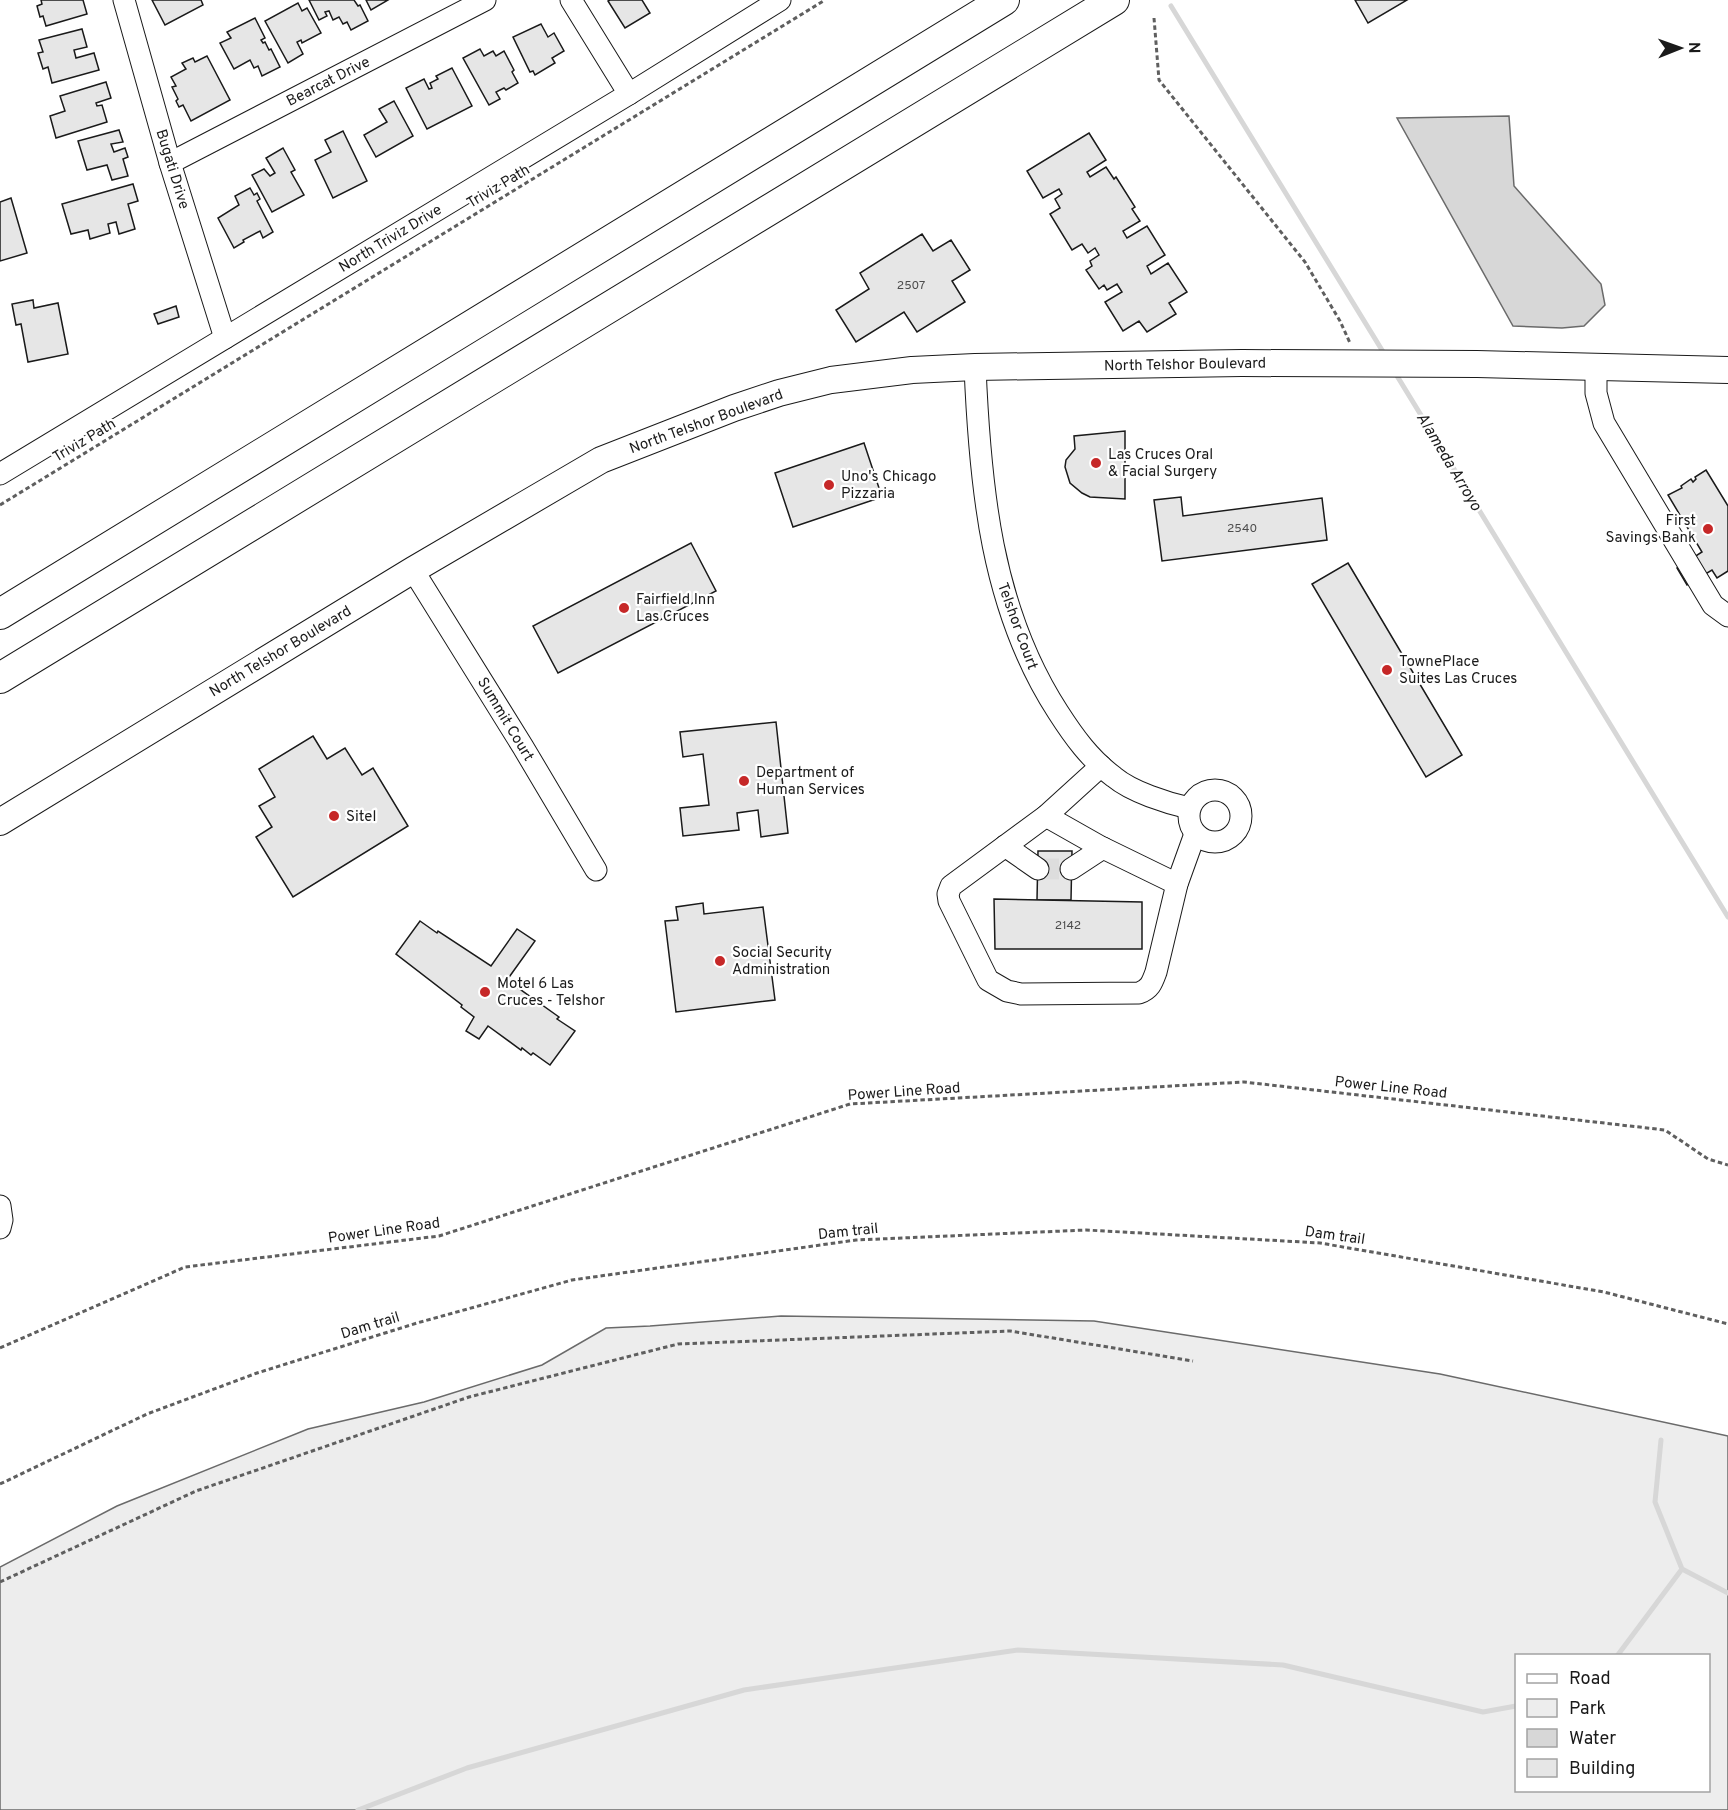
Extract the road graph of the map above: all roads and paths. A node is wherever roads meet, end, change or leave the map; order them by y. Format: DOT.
graph roads {
  1 [pos="124,0"];
  2 [pos="485,0"];
  3 [pos="571,0"];
  4 [pos="780,0"];
  5 [pos="825,0"];
  6 [pos="1004,0"];
  7 [pos="1114,0"];
  8 [pos="1154,18"];
  9 [pos="629,94"];
  10 [pos="170,163"];
  11 [pos="225,338"];
  12 [pos="1359,364"];
  13 [pos="1596,365"];
  14 [pos="975,367"];
  15 [pos="1728,370"];
  16 [pos="1,469"];
  17 [pos="0,505"];
  18 [pos="413,570"];
  19 [pos="0,614"];
  20 [pos="1728,616"];
  21 [pos="0,678"];
  22 [pos="1101,766"];
  23 [pos="1189,808"];
  24 [pos="1046,816"];
  25 [pos="0,822"];
  26 [pos="1195,834"];
  27 [pos="1005,846"];
  28 [pos="1103,848"];
  29 [pos="1038,869"];
  30 [pos="1071,869"];
  31 [pos="596,870"];
  32 [pos="1177,884"];
  33 [pos="1728,1165"];
  34 [pos="0,1206"];
  35 [pos="0,1228"];
  36 [pos="1728,1324"];
  37 [pos="0,1348"];
  38 [pos="1193,1361"];
  39 [pos="0,1484"];
  40 [pos="0,1582"];
  1 -- 10 [label="street, Bugati Drive"];
  2 -- 10 [label="street, Bearcat Drive"];
  3 -- 9 [label="street"];
  4 -- 9 [label="street, North Triviz Drive"];
  5 -- 17 [label="path, Triviz Path"];
  6 -- 19 [label="highway"];
  7 -- 21 [label="highway"];
  8 -- 12 [label="path"];
  9 -- 11 [label="street, North Triviz Drive"];
  10 -- 11 [label="street, Bugati Drive"];
  11 -- 16 [label="street, North Triviz Drive"];
  12 -- 13 [label="main road, North Telshor Boulevard"];
  12 -- 14 [label="main road, North Telshor Boulevard"];
  13 -- 15 [label="main road, North Telshor Boulevard"];
  13 -- 20 [label="street"];
  14 -- 18 [label="main road, North Telshor Boulevard"];
  14 -- 22 [label="street, Telshor Court"];
  18 -- 25 [label="main road, North Telshor Boulevard"];
  18 -- 31 [label="street, Summit Court"];
  22 -- 23 [label="street, Telshor Court"];
  22 -- 24 [label="street"];
  23 -- 26 [label="street"];
  23 -- 26 [label="street"];
  24 -- 27 [label="street"];
  24 -- 28 [label="street"];
  26 -- 32 [label="street"];
  27 -- 29 [label="street"];
  27 -- 32 [label="street"];
  28 -- 30 [label="street"];
  28 -- 32 [label="street"];
  33 -- 37 [label="path, Power Line Road"];
  34 -- 35 [label="street"];
  36 -- 39 [label="path, Dam trail"];
  38 -- 40 [label="path"];
}
